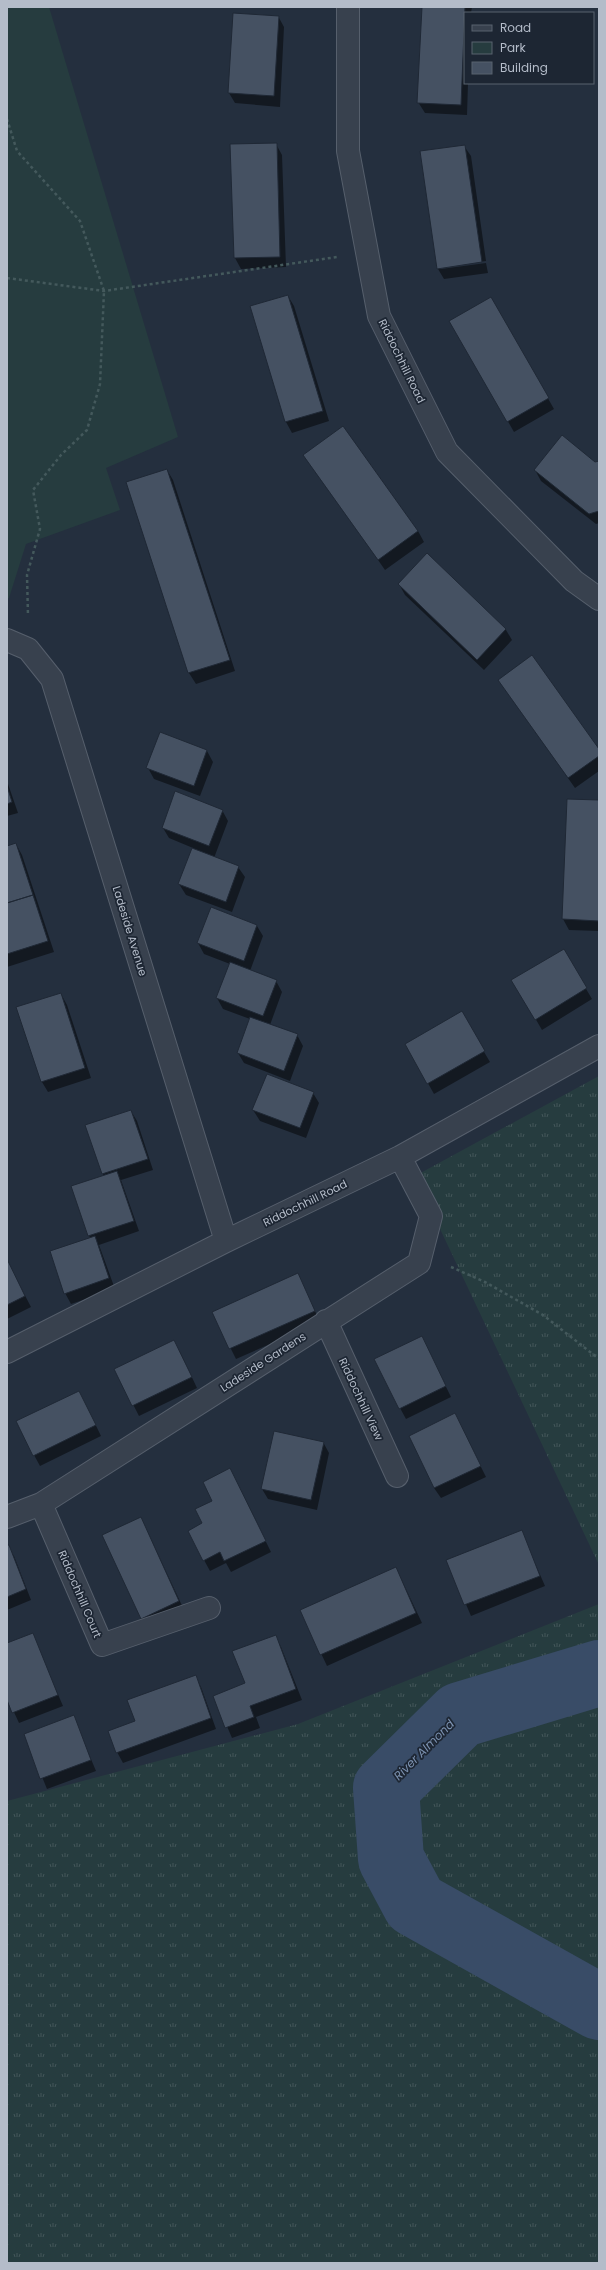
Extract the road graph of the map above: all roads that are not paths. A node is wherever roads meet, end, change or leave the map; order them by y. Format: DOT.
graph roads {
  1 [pos="348,7"];
  2 [pos="599,599"];
  3 [pos="7,640"];
  4 [pos="599,1046"];
  5 [pos="400,1157"];
  6 [pos="226,1241"];
  7 [pos="326,1321"];
  8 [pos="7,1352"];
  9 [pos="396,1476"];
  10 [pos="41,1504"];
  11 [pos="7,1517"];
  12 [pos="209,1608"];
  1 -- 2 [label="street, Riddochhill Road"];
  3 -- 6 [label="street, Ladeside Avenue"];
  4 -- 5 [label="street, Riddochhill Road"];
  5 -- 6 [label="street, Riddochhill Road"];
  5 -- 7 [label="street, Ladeside Gardens"];
  6 -- 8 [label="street, Riddochhill Road"];
  7 -- 9 [label="street, Riddochhill View"];
  7 -- 10 [label="street, Ladeside Gardens"];
  10 -- 11 [label="street, Ladeside Gardens"];
  10 -- 12 [label="street, Riddochhill Court"];
}
